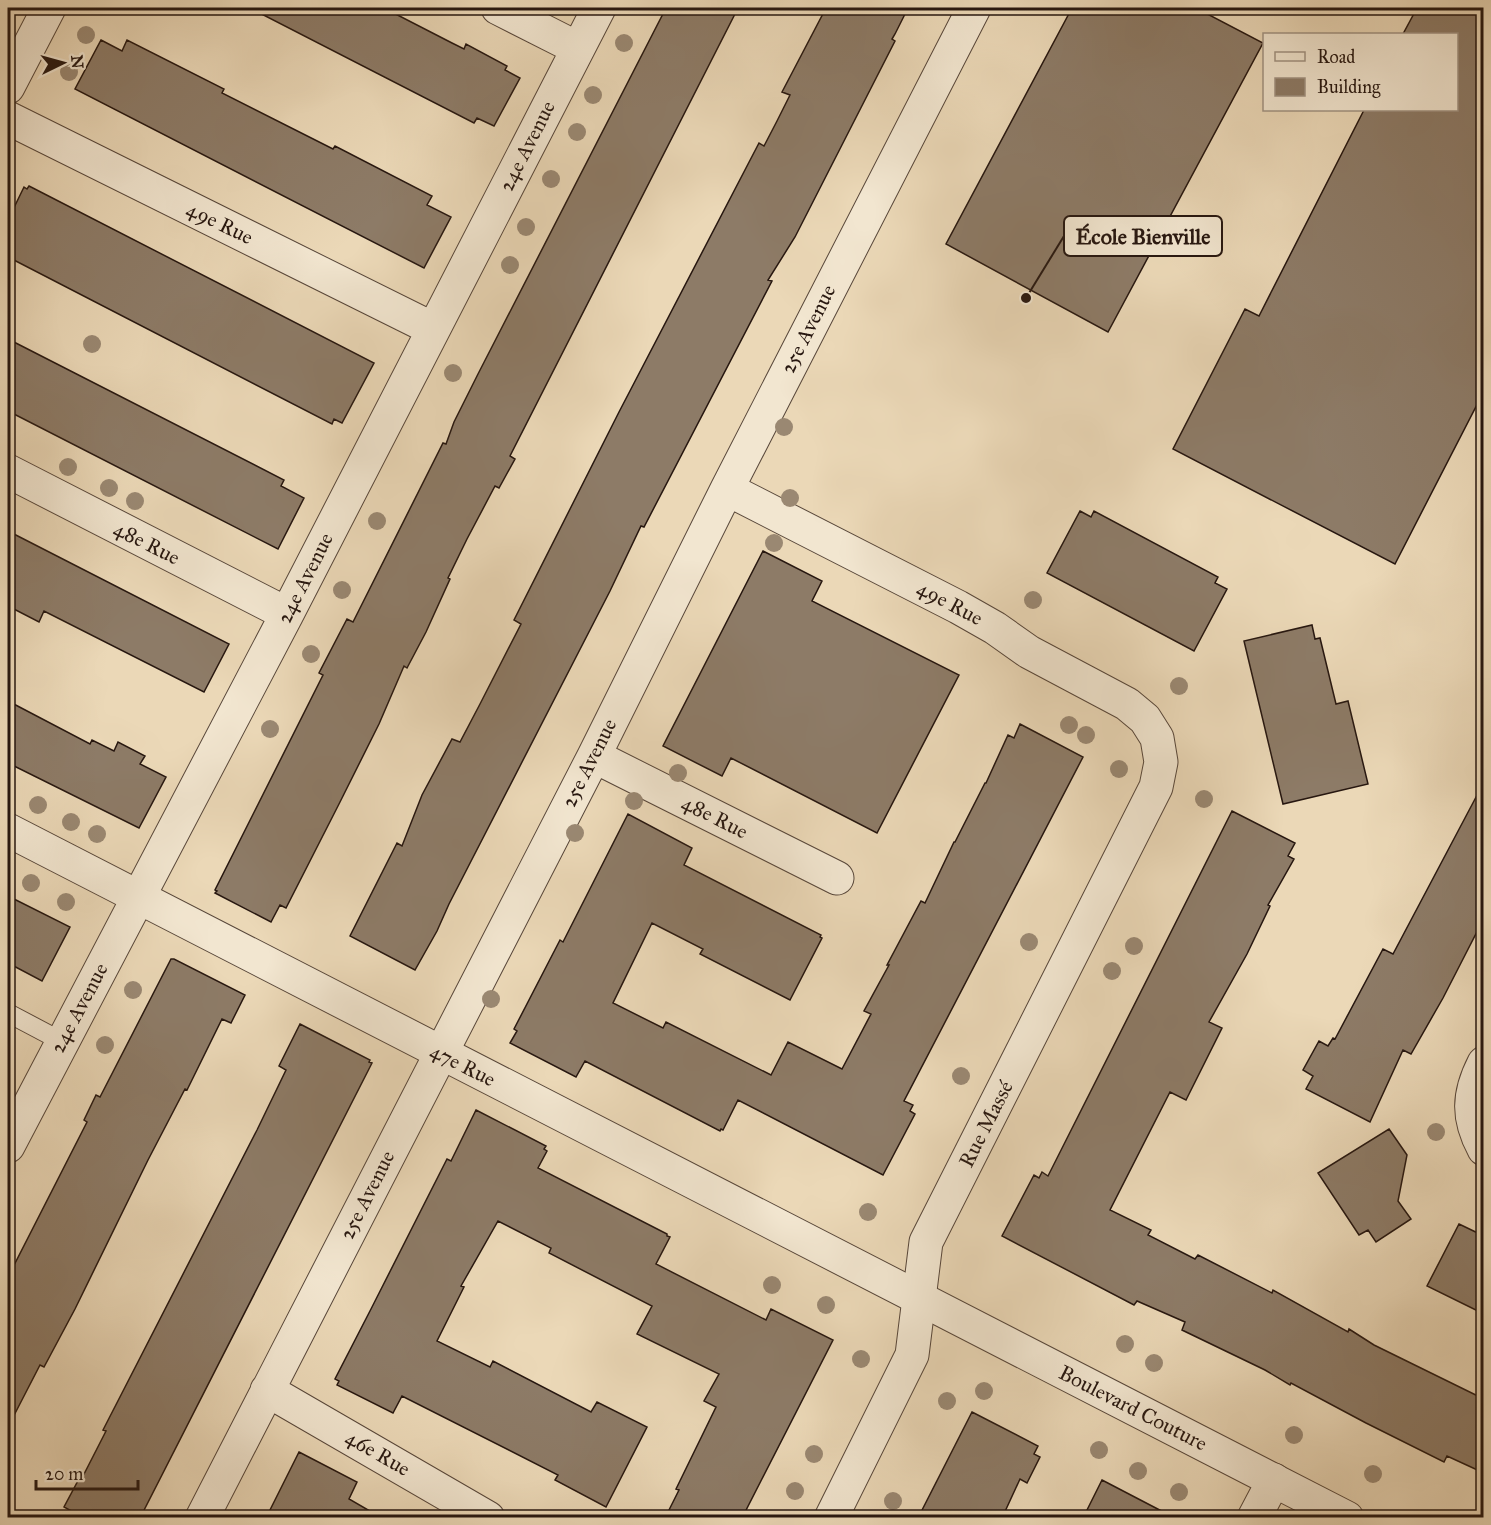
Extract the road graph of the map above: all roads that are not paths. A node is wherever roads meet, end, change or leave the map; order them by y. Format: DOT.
graph roads {
  1 [pos="49,8"];
  2 [pos="498,8"];
  3 [pos="599,8"];
  4 [pos="974,8"];
  5 [pos="578,48"];
  6 [pos="8,87"];
  7 [pos="8,118"];
  8 [pos="433,329"];
  9 [pos="8,471"];
  10 [pos="727,489"];
  11 [pos="287,614"];
  12 [pos="1157,738"];
  13 [pos="594,756"];
  14 [pos="8,830"];
  15 [pos="837,878"];
  16 [pos="139,898"];
  17 [pos="8,1013"];
  18 [pos="61,1041"];
  19 [pos="440,1053"];
  20 [pos="1480,1070"];
  21 [pos="8,1146"];
  22 [pos="1484,1149"];
  23 [pos="920,1297"];
  24 [pos="267,1390"];
  25 [pos="1274,1480"];
  26 [pos="202,1518"];
  27 [pos="488,1518"];
  28 [pos="831,1518"];
  29 [pos="1254,1518"];
  30 [pos="1347,1518"];
  1 -- 6 [label="street"];
  2 -- 5 [label="street"];
  3 -- 5 [label="street, 24e Avenue"];
  4 -- 10 [label="street, 25e Avenue"];
  5 -- 8 [label="street, 24e Avenue"];
  7 -- 8 [label="street, 49e Rue"];
  8 -- 11 [label="street, 24e Avenue"];
  9 -- 11 [label="street, 48e Rue"];
  10 -- 12 [label="street, 49e Rue"];
  10 -- 13 [label="street, 25e Avenue"];
  11 -- 16 [label="street, 24e Avenue"];
  12 -- 23 [label="street, Rue Massé"];
  13 -- 15 [label="street, 48e Rue"];
  13 -- 19 [label="street, 25e Avenue"];
  14 -- 16 [label="street, 47e Rue"];
  16 -- 18 [label="street, 24e Avenue"];
  16 -- 19 [label="street, 47e Rue"];
  17 -- 18 [label="lane"];
  18 -- 21 [label="street, 24e Avenue"];
  19 -- 23 [label="street, 47e Rue"];
  19 -- 24 [label="street, 25e Avenue"];
  20 -- 22 [label="street"];
  23 -- 25 [label="street, Boulevard Couture"];
  23 -- 28 [label="street, Rue Massé"];
  24 -- 26 [label="street, 25e Avenue"];
  24 -- 27 [label="street, 46e Rue"];
  25 -- 29 [label="street"];
  25 -- 30 [label="street, Boulevard Couture"];
}
